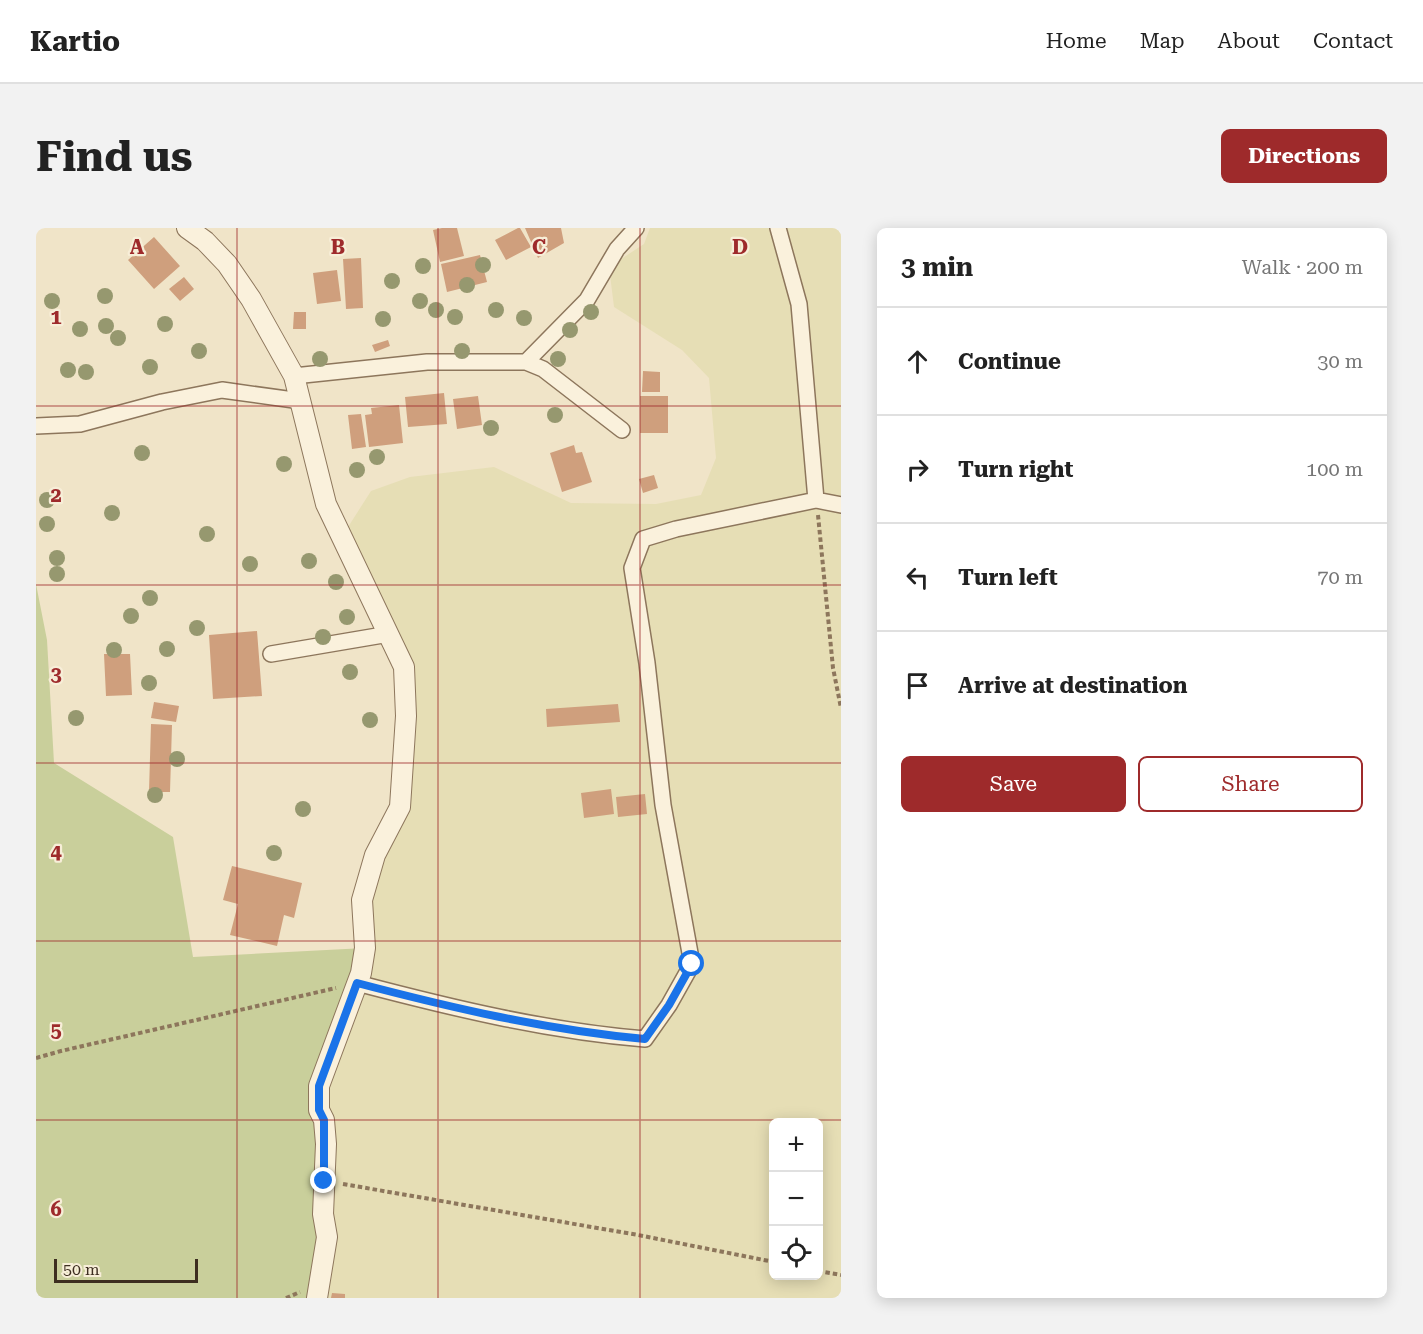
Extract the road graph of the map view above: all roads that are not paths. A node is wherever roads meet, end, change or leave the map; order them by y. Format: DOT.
graph roads {
  1 [pos="187,228"];
  2 [pos="636,228"];
  3 [pos="778,228"];
  4 [pos="526,362"];
  5 [pos="294,376"];
  6 [pos="301,401"];
  7 [pos="36,426"];
  8 [pos="622,430"];
  9 [pos="816,500"];
  10 [pos="841,505"];
  11 [pos="388,634"];
  12 [pos="271,654"];
  13 [pos="357,983"];
  14 [pos="317,1298"];
  1 -- 5 [label="street"];
  2 -- 4 [label="street"];
  3 -- 9 [label="street"];
  4 -- 5 [label="street"];
  4 -- 8 [label="street"];
  5 -- 6 [label="street"];
  6 -- 7 [label="street"];
  6 -- 11 [label="street"];
  9 -- 10 [label="street"];
  9 -- 13 [label="street"];
  11 -- 12 [label="street"];
  11 -- 13 [label="street"];
  13 -- 14 [label="street"];
}
